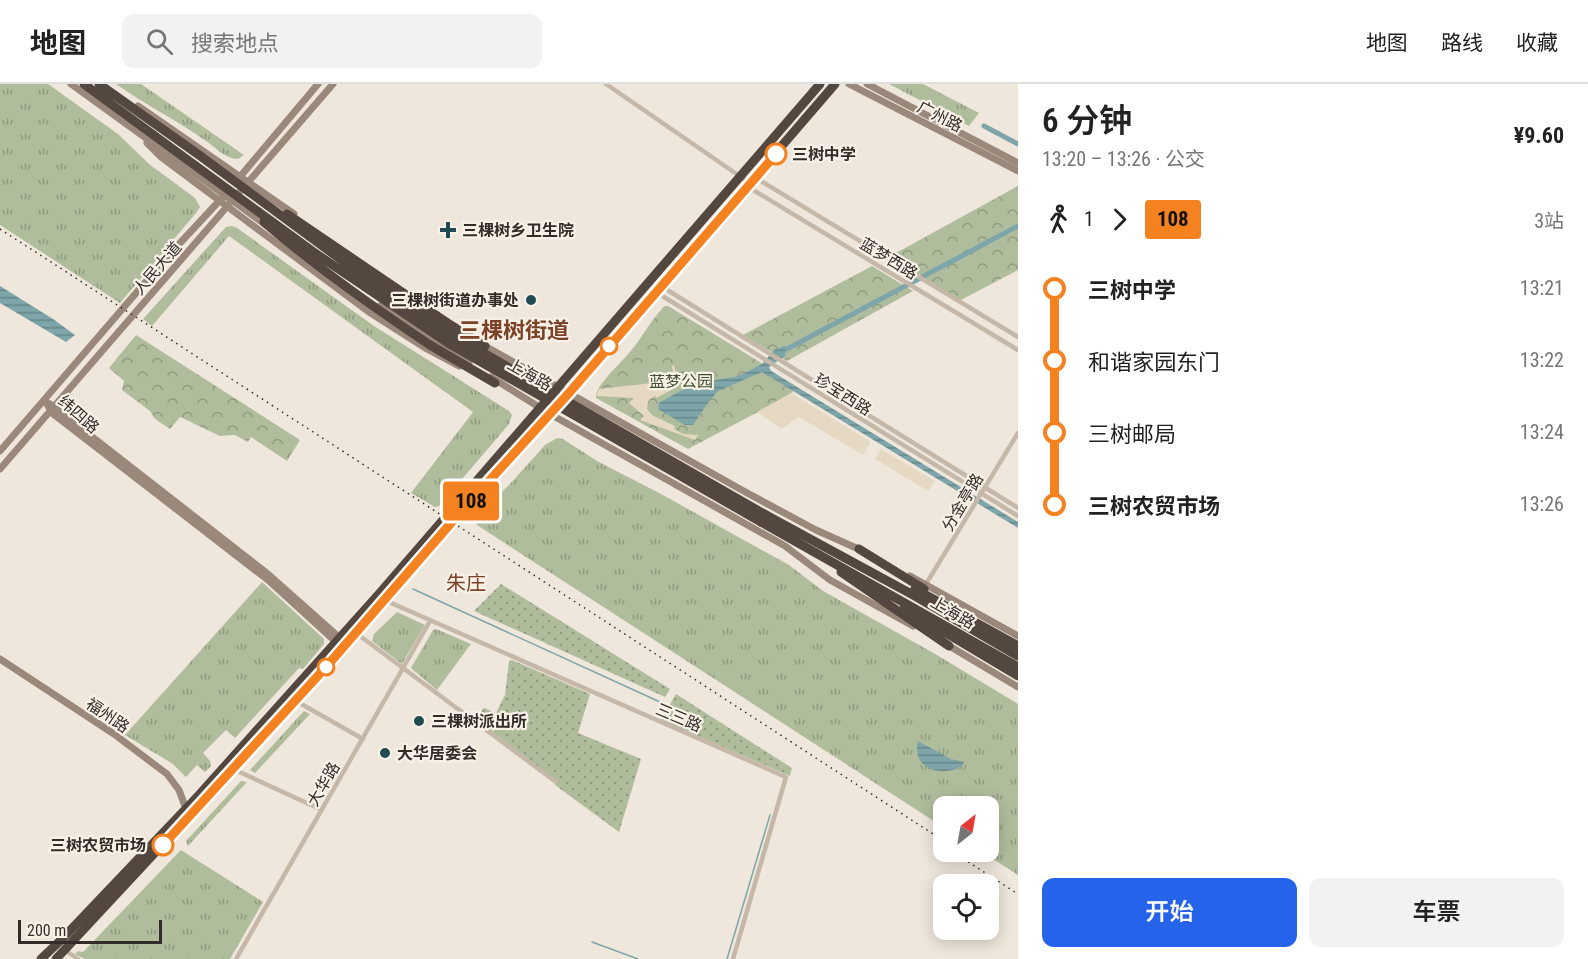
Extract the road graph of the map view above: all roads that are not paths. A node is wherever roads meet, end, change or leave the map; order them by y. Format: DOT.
graph roads {
  1 [pos="71,84"];
  2 [pos="84,84"];
  3 [pos="99,84"];
  4 [pos="106,84"];
  5 [pos="318,84"];
  6 [pos="333,84"];
  7 [pos="606,84"];
  8 [pos="820,84"];
  9 [pos="835,84"];
  10 [pos="849,84"];
  11 [pos="867,84"];
  12 [pos="168,145"];
  13 [pos="199,155"];
  14 [pos="1018,163"];
  15 [pos="1018,171"];
  16 [pos="741,176"];
  17 [pos="240,177"];
  18 [pos="248,183"];
  19 [pos="751,183"];
  20 [pos="222,198"];
  21 [pos="231,204"];
  22 [pos="658,289"];
  23 [pos="1018,337"];
  24 [pos="485,346"];
  25 [pos="1018,350"];
  26 [pos="495,383"];
  27 [pos="557,387"];
  28 [pos="569,393"];
  29 [pos="45,399"];
  30 [pos="536,406"];
  31 [pos="52,409"];
  32 [pos="550,414"];
  33 [pos="1018,433"];
  34 [pos="0,451"];
  35 [pos="0,469"];
  36 [pos="985,487"];
  37 [pos="981,493"];
  38 [pos="1018,508"];
  39 [pos="1018,516"];
  40 [pos="764,518"];
  41 [pos="797,537"];
  42 [pos="859,549"];
  43 [pos="842,572"];
  44 [pos="926,584"];
  45 [pos="389,602"];
  46 [pos="430,621"];
  47 [pos="982,625"];
  48 [pos="356,633"];
  49 [pos="1018,636"];
  50 [pos="338,640"];
  51 [pos="949,646"];
  52 [pos="1018,646"];
  53 [pos="1018,656"];
  54 [pos="0,659"];
  55 [pos="1018,667"];
  56 [pos="404,668"];
  57 [pos="1018,676"];
  58 [pos="1018,687"];
  59 [pos="296,700"];
  60 [pos="363,739"];
  61 [pos="229,767"];
  62 [pos="556,782"];
  63 [pos="186,808"];
  64 [pos="322,810"];
  65 [pos="65,951"];
  66 [pos="41,959"];
  67 [pos="56,959"];
  68 [pos="78,959"];
  69 [pos="236,959"];
  70 [pos="733,959"];
  1 -- 20 [label="main road, 上海路"];
  2 -- 12 [label="highway, 上海路, bridge"];
  3 -- 13 [label="highway, 上海路, bridge"];
  4 -- 17 [label="main road, 上海路"];
  5 -- 17 [label="main road, 人民大道"];
  6 -- 18 [label="main road, 人民大道"];
  7 -- 16 [label="street"];
  8 -- 16 [label="highway"];
  9 -- 19 [label="highway"];
  10 -- 15 [label="main road, 广州路"];
  11 -- 14 [label="main road, 广州路"];
  12 -- 26 [label="highway, bridge"];
  12 -- 40 [label="highway, 上海路, bridge"];
  13 -- 24 [label="highway, bridge"];
  13 -- 40 [label="highway, 上海路, bridge"];
  16 -- 19 [label="street"];
  16 -- 27 [label="highway"];
  17 -- 18 [label="main road, 上海路"];
  17 -- 20 [label="main road, 人民大道"];
  18 -- 21 [label="main road, 人民大道"];
  18 -- 24 [label="main road, 上海路"];
  19 -- 22 [label="highway"];
  19 -- 23 [label="street, 蓝梦西路"];
  19 -- 25 [label="street, 蓝梦西路"];
  20 -- 21 [label="main road, 上海路"];
  20 -- 29 [label="main road, 人民大道"];
  21 -- 26 [label="main road, 上海路"];
  21 -- 30 [label="main road, 上海路"];
  21 -- 31 [label="main road, 人民大道"];
  22 -- 28 [label="highway"];
  22 -- 36 [label="street, 珍宝西路"];
  22 -- 37 [label="street, 珍宝西路"];
  24 -- 27 [label="main road, 上海路"];
  26 -- 30 [label="main road, 上海路"];
  27 -- 28 [label="main road, 上海路"];
  27 -- 30 [label="highway"];
  28 -- 32 [label="highway"];
  28 -- 42 [label="main road, 上海路"];
  29 -- 31 [label="main road, 纬四路"];
  29 -- 34 [label="main road, 人民大道"];
  30 -- 32 [label="main road, 上海路"];
  30 -- 50 [label="highway"];
  31 -- 35 [label="main road, 人民大道"];
  31 -- 50 [label="main road, 纬四路"];
  32 -- 48 [label="highway"];
  32 -- 51 [label="main road, 上海路"];
  33 -- 36 [label="street, 分金亭路"];
  36 -- 37 [label="street, 分金亭路"];
  36 -- 38 [label="street, 珍宝西路"];
  37 -- 39 [label="street, 珍宝西路"];
  37 -- 44 [label="street, 分金亭路"];
  40 -- 41 [label="highway, 上海路"];
  41 -- 43 [label="highway"];
  41 -- 47 [label="highway"];
  41 -- 53 [label="highway, 上海路"];
  41 -- 55 [label="highway, 上海路"];
  42 -- 44 [label="main road, 上海路"];
  42 -- 47 [label="highway"];
  43 -- 51 [label="highway"];
  43 -- 57 [label="highway"];
  44 -- 49 [label="main road, 上海路"];
  45 -- 46 [label="street, 三三路"];
  46 -- 56 [label="street, 大华路"];
  46 -- 70 [label="street, 三三路"];
  47 -- 52 [label="highway"];
  48 -- 56 [label="street"];
  48 -- 59 [label="highway"];
  50 -- 61 [label="highway"];
  51 -- 58 [label="main road, 上海路"];
  54 -- 63 [label="main road, 福州路"];
  56 -- 60 [label="street, 大华路"];
  56 -- 62 [label="street"];
  59 -- 60 [label="street"];
  59 -- 61 [label="highway"];
  60 -- 64 [label="street, 大华路"];
  61 -- 63 [label="highway"];
  61 -- 64 [label="street"];
  61 -- 65 [label="highway"];
  63 -- 66 [label="highway"];
  64 -- 69 [label="street, 大华路"];
  65 -- 67 [label="highway"];
  65 -- 68 [label="street"];
}
